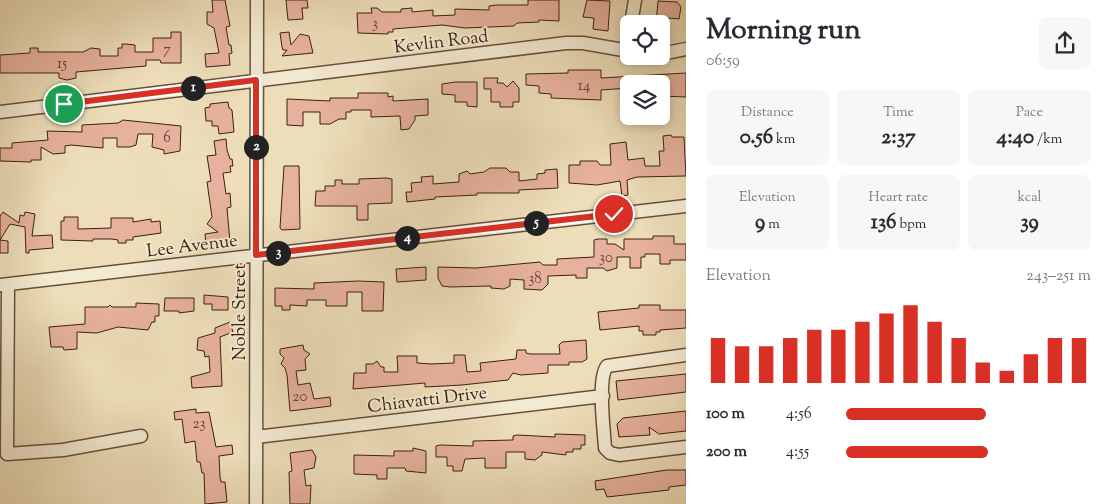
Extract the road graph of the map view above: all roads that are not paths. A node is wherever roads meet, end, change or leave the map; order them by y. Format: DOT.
graph roads {
  1 [pos="257,0"];
  2 [pos="635,0"];
  3 [pos="633,15"];
  4 [pos="620,47"];
  5 [pos="686,49"];
  6 [pos="670,52"];
  7 [pos="256,80"];
  8 [pos="0,112"];
  9 [pos="686,206"];
  10 [pos="256,255"];
  11 [pos="4,285"];
  12 [pos="686,355"];
  13 [pos="603,396"];
  14 [pos="141,436"];
  15 [pos="256,437"];
  16 [pos="686,447"];
  17 [pos="256,504"];
  1 -- 7 [label="street, Noble Street"];
  2 -- 3 [label="street"];
  4 -- 7 [label="street, Kevlin Road"];
  5 -- 6 [label="street"];
  7 -- 8 [label="street, Kevlin Road"];
  7 -- 10 [label="street, Noble Street"];
  9 -- 10 [label="street, Lee Avenue"];
  10 -- 11 [label="street, Lee Avenue"];
  10 -- 15 [label="street, Noble Street"];
  11 -- 14 [label="street"];
  12 -- 13 [label="street"];
  13 -- 15 [label="street, Chiavatti Drive"];
  13 -- 16 [label="street"];
  15 -- 17 [label="street, Noble Street"];
}
